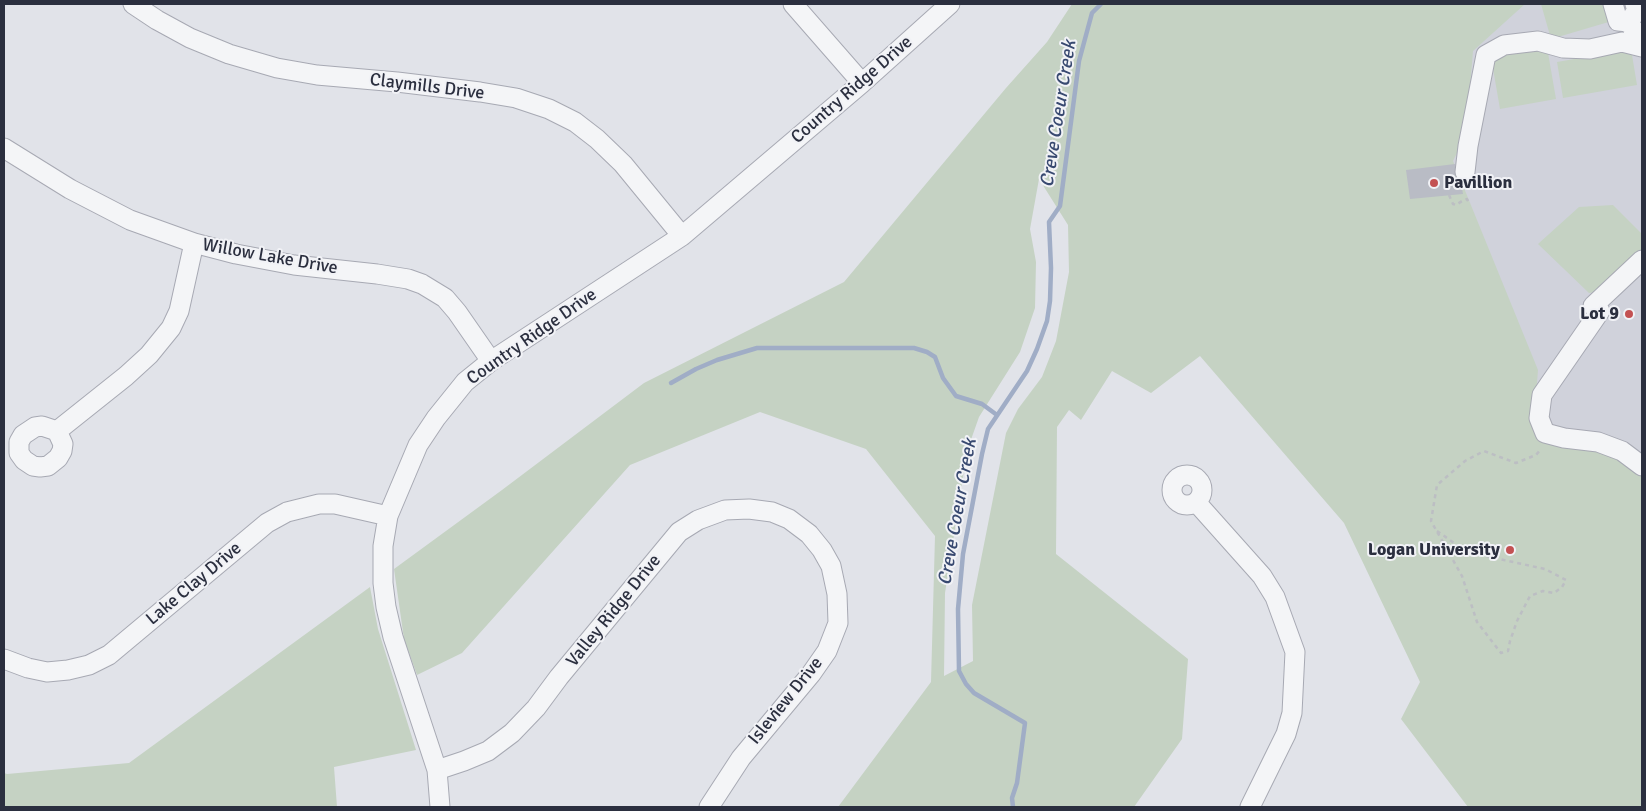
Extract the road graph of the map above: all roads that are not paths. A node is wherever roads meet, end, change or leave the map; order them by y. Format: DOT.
graph roads {
  1 [pos="133,4"];
  2 [pos="793,4"];
  3 [pos="950,4"];
  4 [pos="1613,4"];
  5 [pos="1635,4"];
  6 [pos="1636,28"];
  7 [pos="1642,48"];
  8 [pos="862,83"];
  9 [pos="7,157"];
  10 [pos="1465,172"];
  11 [pos="682,236"];
  12 [pos="194,243"];
  13 [pos="1642,260"];
  14 [pos="491,361"];
  15 [pos="57,431"];
  16 [pos="1642,466"];
  17 [pos="1196,502"];
  18 [pos="388,516"];
  19 [pos="809,534"];
  20 [pos="4,659"];
  21 [pos="437,770"];
  22 [pos="440,807"];
  23 [pos="709,807"];
  24 [pos="1250,807"];
  1 -- 11 [label="street, Claymills Drive"];
  2 -- 8 [label="street"];
  3 -- 8 [label="street, Country Ridge Drive"];
  4 -- 6 [label="street"];
  5 -- 6 [label="street"];
  7 -- 10 [label="street"];
  8 -- 11 [label="street, Country Ridge Drive"];
  9 -- 12 [label="street, Willow Lake Drive"];
  11 -- 14 [label="street, Country Ridge Drive"];
  12 -- 14 [label="street, Willow Lake Drive"];
  12 -- 15 [label="street"];
  13 -- 16 [label="street"];
  14 -- 18 [label="street, Country Ridge Drive"];
  17 -- 24 [label="street"];
  18 -- 20 [label="street, Lake Clay Drive"];
  18 -- 21 [label="street, Country Ridge Drive"];
  19 -- 21 [label="street, Valley Ridge Drive"];
  19 -- 23 [label="street, Isleview Drive"];
  21 -- 22 [label="street, Country Ridge Drive"];
}
